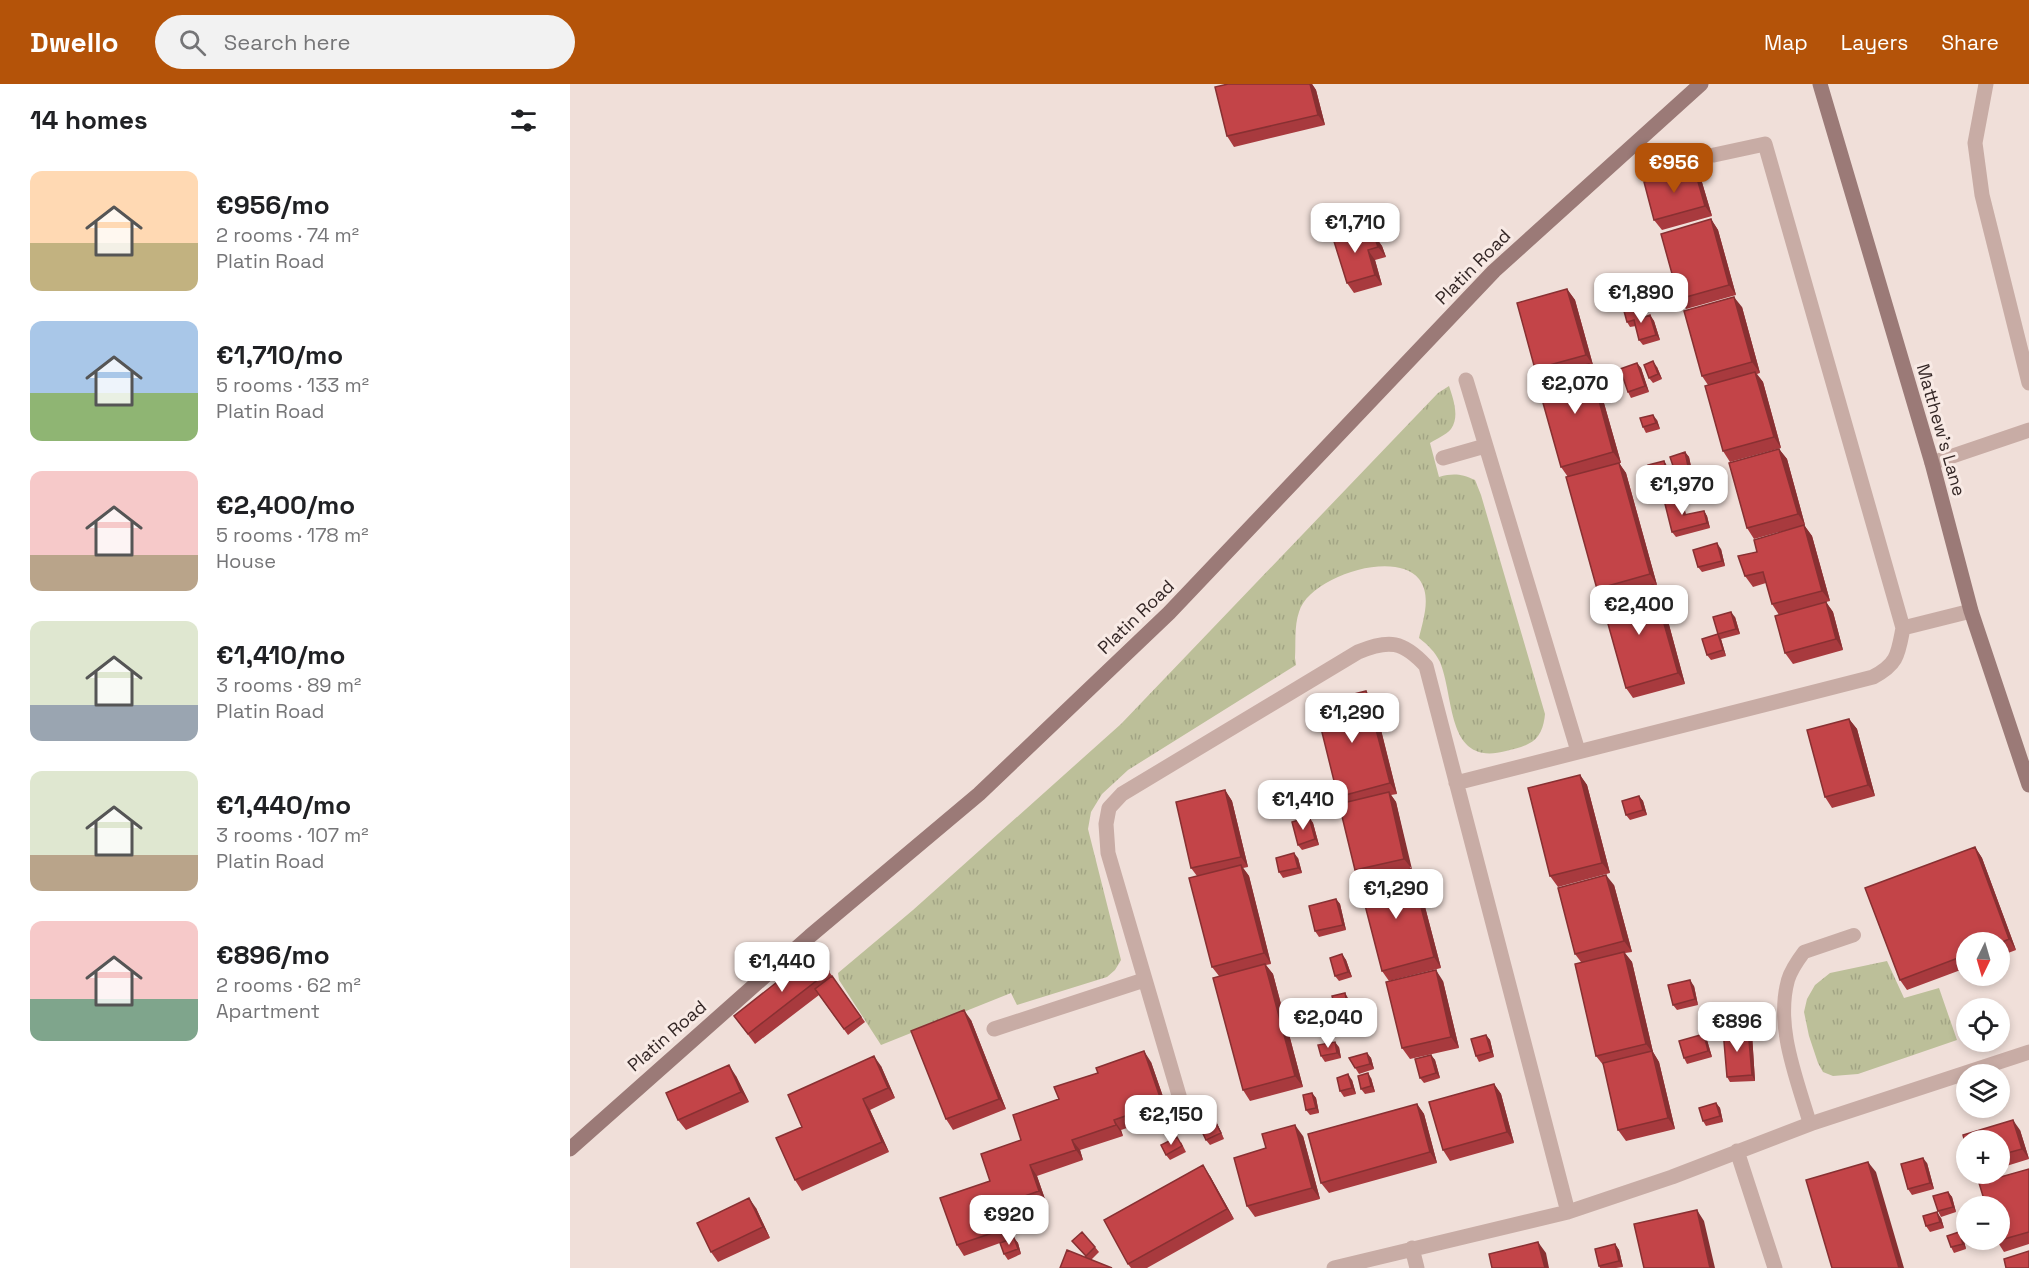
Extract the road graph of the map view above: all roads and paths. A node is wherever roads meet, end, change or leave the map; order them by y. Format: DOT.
graph roads {
  1 [pos="1701,84"];
  2 [pos="1820,84"];
  3 [pos="1986,84"];
  4 [pos="1714,155"];
  5 [pos="1466,380"];
  6 [pos="2029,383"];
  7 [pos="2029,430"];
  8 [pos="1485,446"];
  9 [pos="1443,458"];
  10 [pos="1932,463"];
  11 [pos="1971,611"];
  12 [pos="1903,628"];
  13 [pos="1578,751"];
  14 [pos="1456,783"];
  15 [pos="2029,785"];
  16 [pos="1854,935"];
  17 [pos="1144,980"];
  18 [pos="994,1029"];
  19 [pos="2029,1052"];
  20 [pos="1183,1109"];
  21 [pos="1810,1124"];
  22 [pos="570,1149"];
  23 [pos="1737,1151"];
  24 [pos="1568,1212"];
  25 [pos="1412,1248"];
  26 [pos="1334,1268"];
  27 [pos="1417,1268"];
  28 [pos="1775,1268"];
  1 -- 22 [label="main road, Platin Road"];
  2 -- 10 [label="main road, Matthew's Lane"];
  3 -- 6 [label="street"];
  4 -- 12 [label="street"];
  5 -- 8 [label="street"];
  7 -- 10 [label="street"];
  8 -- 9 [label="street"];
  8 -- 13 [label="street"];
  10 -- 11 [label="main road, Matthew's Lane"];
  11 -- 12 [label="street"];
  11 -- 15 [label="main road, Matthew's Lane"];
  12 -- 13 [label="street"];
  13 -- 14 [label="street"];
  14 -- 17 [label="street"];
  14 -- 24 [label="street"];
  16 -- 21 [label="lane"];
  17 -- 18 [label="street"];
  17 -- 20 [label="street"];
  19 -- 21 [label="street"];
  21 -- 23 [label="street"];
  23 -- 24 [label="street"];
  23 -- 28 [label="street"];
  24 -- 25 [label="street"];
  25 -- 26 [label="street"];
  25 -- 27 [label="street"];
}
